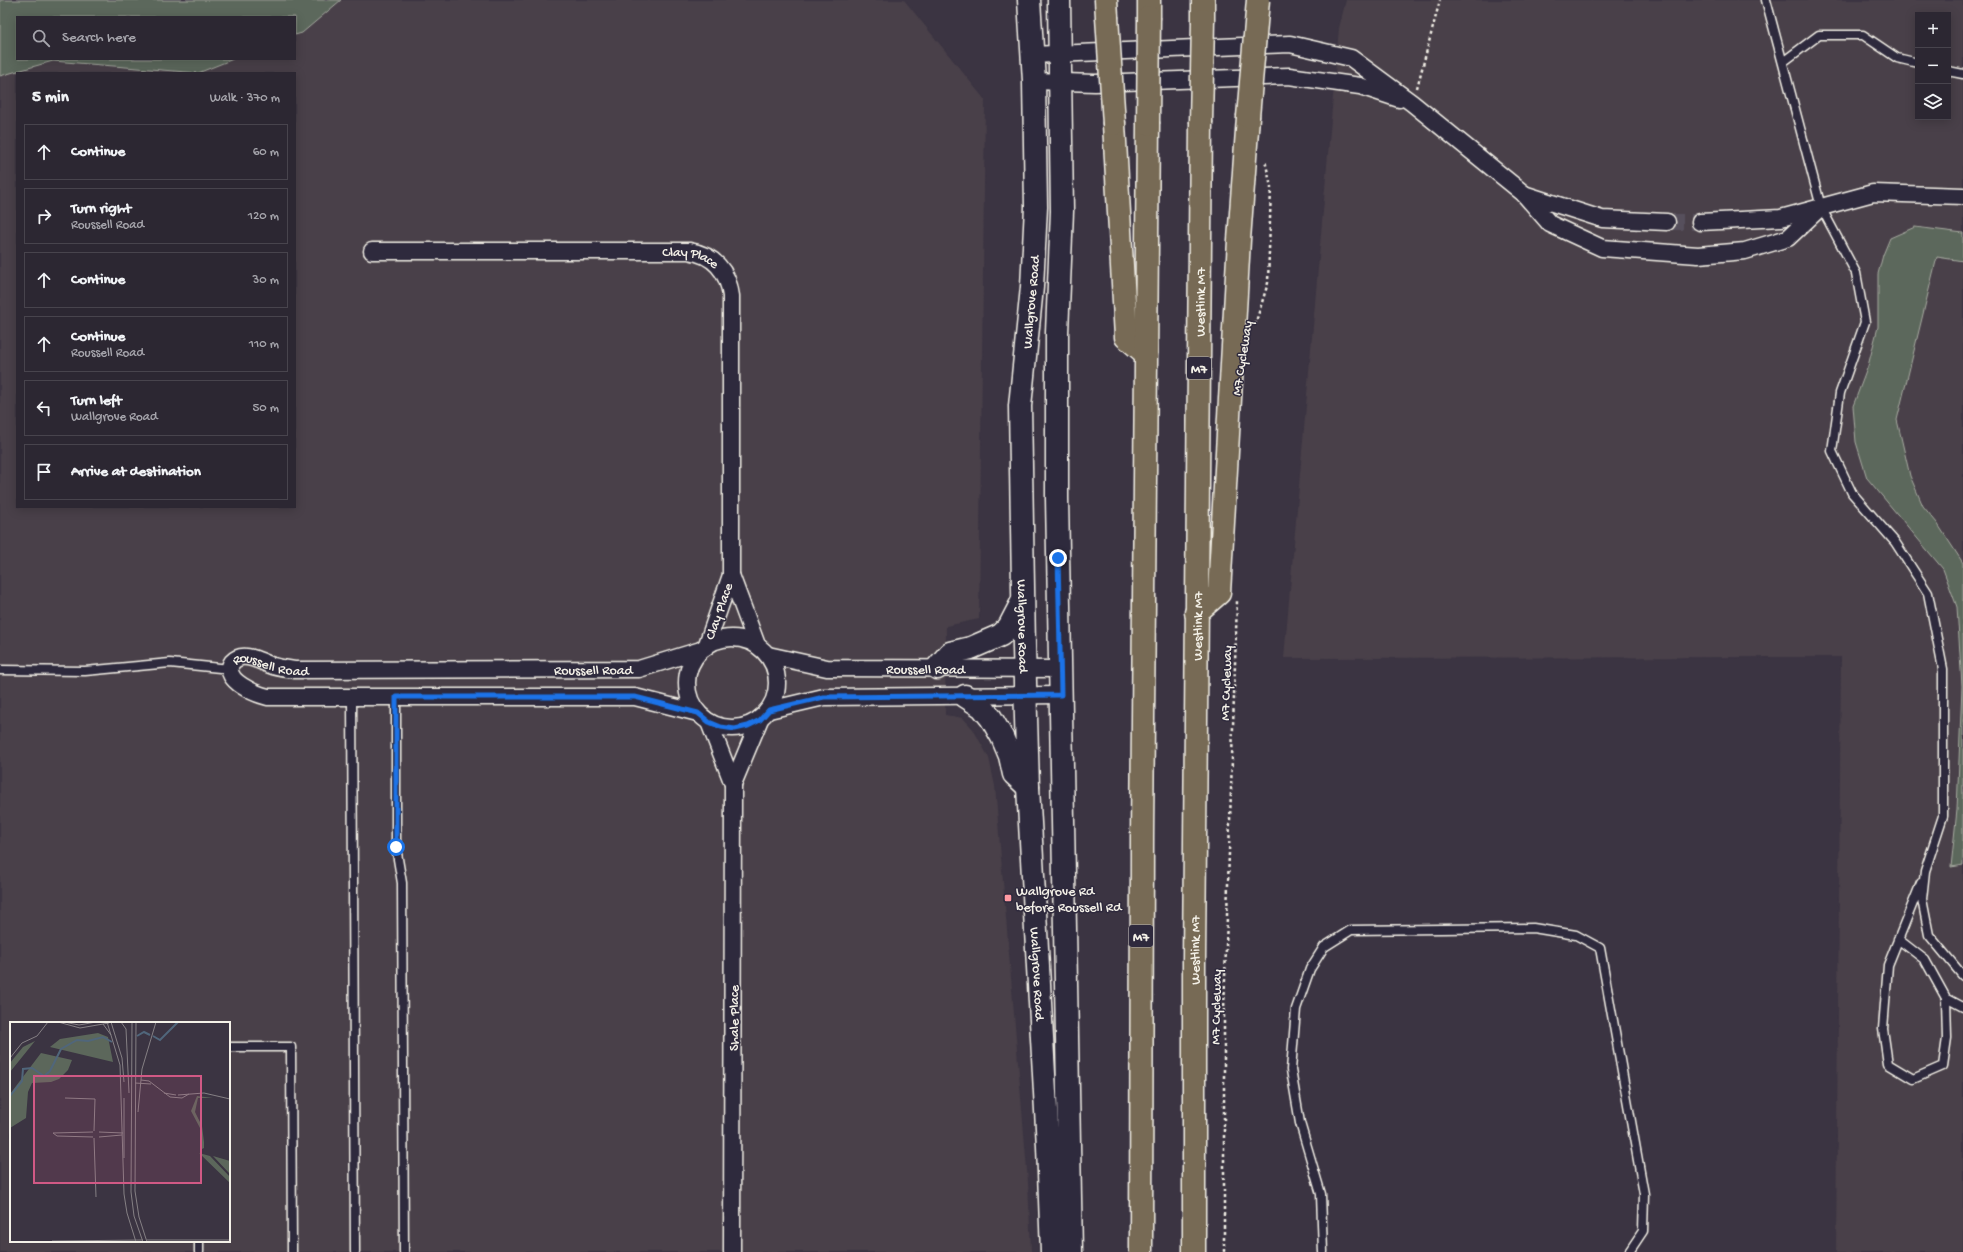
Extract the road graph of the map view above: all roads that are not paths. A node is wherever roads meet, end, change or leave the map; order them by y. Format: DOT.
graph roads {
  1 [pos="1029,0"];
  2 [pos="1059,0"];
  3 [pos="1258,0"];
  4 [pos="1766,0"];
  5 [pos="1107,8"];
  6 [pos="1149,9"];
  7 [pos="1203,10"];
  8 [pos="1060,54"];
  9 [pos="1032,55"];
  10 [pos="1783,62"];
  11 [pos="1915,62"];
  12 [pos="1951,72"];
  13 [pos="1963,74"];
  14 [pos="1034,81"];
  15 [pos="1061,82"];
  16 [pos="1412,103"];
  17 [pos="1522,193"];
  18 [pos="1963,196"];
  19 [pos="1821,207"];
  20 [pos="1667,222"];
  21 [pos="1700,222"];
  22 [pos="372,250"];
  23 [pos="1146,354"];
  24 [pos="730,575"];
  25 [pos="1023,600"];
  26 [pos="1196,613"];
  27 [pos="704,648"];
  28 [pos="762,650"];
  29 [pos="937,668"];
  30 [pos="230,669"];
  31 [pos="1025,669"];
  32 [pos="1061,669"];
  33 [pos="0,670"];
  34 [pos="1061,695"];
  35 [pos="352,696"];
  36 [pos="965,696"];
  37 [pos="1025,696"];
  38 [pos="396,697"];
  39 [pos="765,715"];
  40 [pos="703,718"];
  41 [pos="733,784"];
  42 [pos="1028,787"];
  43 [pos="1926,871"];
  44 [pos="1898,939"];
  45 [pos="1963,976"];
  46 [pos="1946,998"];
  47 [pos="1963,1007"];
  48 [pos="230,1047"];
  49 [pos="292,1252"];
  50 [pos="355,1252"];
  51 [pos="404,1252"];
  52 [pos="732,1252"];
  53 [pos="1052,1252"];
  54 [pos="1071,1252"];
  55 [pos="1140,1252"];
  56 [pos="1194,1252"];
  57 [pos="1323,1252"];
  58 [pos="1629,1252"];
  1 -- 9 [label="main road, Wallgrove Road"];
  2 -- 8 [label="main road, Wallgrove Road"];
  3 -- 26 [label="highway, M7, bridge"];
  4 -- 10 [label="lane"];
  5 -- 23 [label="highway, bridge"];
  6 -- 23 [label="highway, M7, bridge"];
  7 -- 26 [label="highway, Westlink M7 / M7, bridge"];
  8 -- 9 [label="street"];
  8 -- 15 [label="main road, Wallgrove Road"];
  8 -- 16 [label="street"];
  9 -- 14 [label="main road, Wallgrove Road"];
  10 -- 11 [label="lane"];
  10 -- 19 [label="lane"];
  12 -- 13 [label="lane"];
  14 -- 15 [label="street"];
  14 -- 25 [label="main road, Wallgrove Road"];
  15 -- 16 [label="street"];
  15 -- 32 [label="main road, Wallgrove Road"];
  16 -- 17 [label="street"];
  17 -- 19 [label="street"];
  17 -- 20 [label="street"];
  18 -- 19 [label="street"];
  19 -- 21 [label="street"];
  19 -- 43 [label="lane"];
  22 -- 24 [label="street, Clay Place"];
  23 -- 55 [label="highway, M7"];
  24 -- 27 [label="street, Clay Place"];
  24 -- 28 [label="street, Clay Place"];
  25 -- 29 [label="main road"];
  25 -- 31 [label="main road, Wallgrove Road"];
  26 -- 56 [label="highway, Westlink M7 / M7"];
  27 -- 28 [label="street"];
  27 -- 30 [label="street, Roussell Road"];
  27 -- 40 [label="street"];
  28 -- 29 [label="street, Roussell Road"];
  28 -- 39 [label="street"];
  29 -- 31 [label="street, Roussell Road"];
  30 -- 33 [label="lane"];
  30 -- 35 [label="street, Roussell Road"];
  31 -- 32 [label="street, Roussell Road"];
  31 -- 37 [label="main road, Wallgrove Road"];
  32 -- 34 [label="main road, Wallgrove Road"];
  34 -- 37 [label="street, Roussell Road"];
  34 -- 54 [label="main road, Wallgrove Road"];
  35 -- 38 [label="street, Roussell Road"];
  35 -- 50 [label="lane"];
  36 -- 37 [label="street, Roussell Road"];
  36 -- 39 [label="street, Roussell Road"];
  36 -- 42 [label="main road"];
  37 -- 42 [label="main road, Wallgrove Road"];
  38 -- 40 [label="street, Roussell Road"];
  38 -- 51 [label="lane"];
  39 -- 40 [label="street"];
  39 -- 41 [label="street, Shale Place"];
  40 -- 41 [label="street, Shale Place"];
  41 -- 52 [label="street, Shale Place"];
  42 -- 53 [label="main road, Wallgrove Road"];
  43 -- 44 [label="lane"];
  43 -- 45 [label="lane"];
  44 -- 46 [label="lane"];
  44 -- 46 [label="lane"];
  46 -- 47 [label="lane"];
  48 -- 49 [label="lane"];
  57 -- 58 [label="lane"];
}
